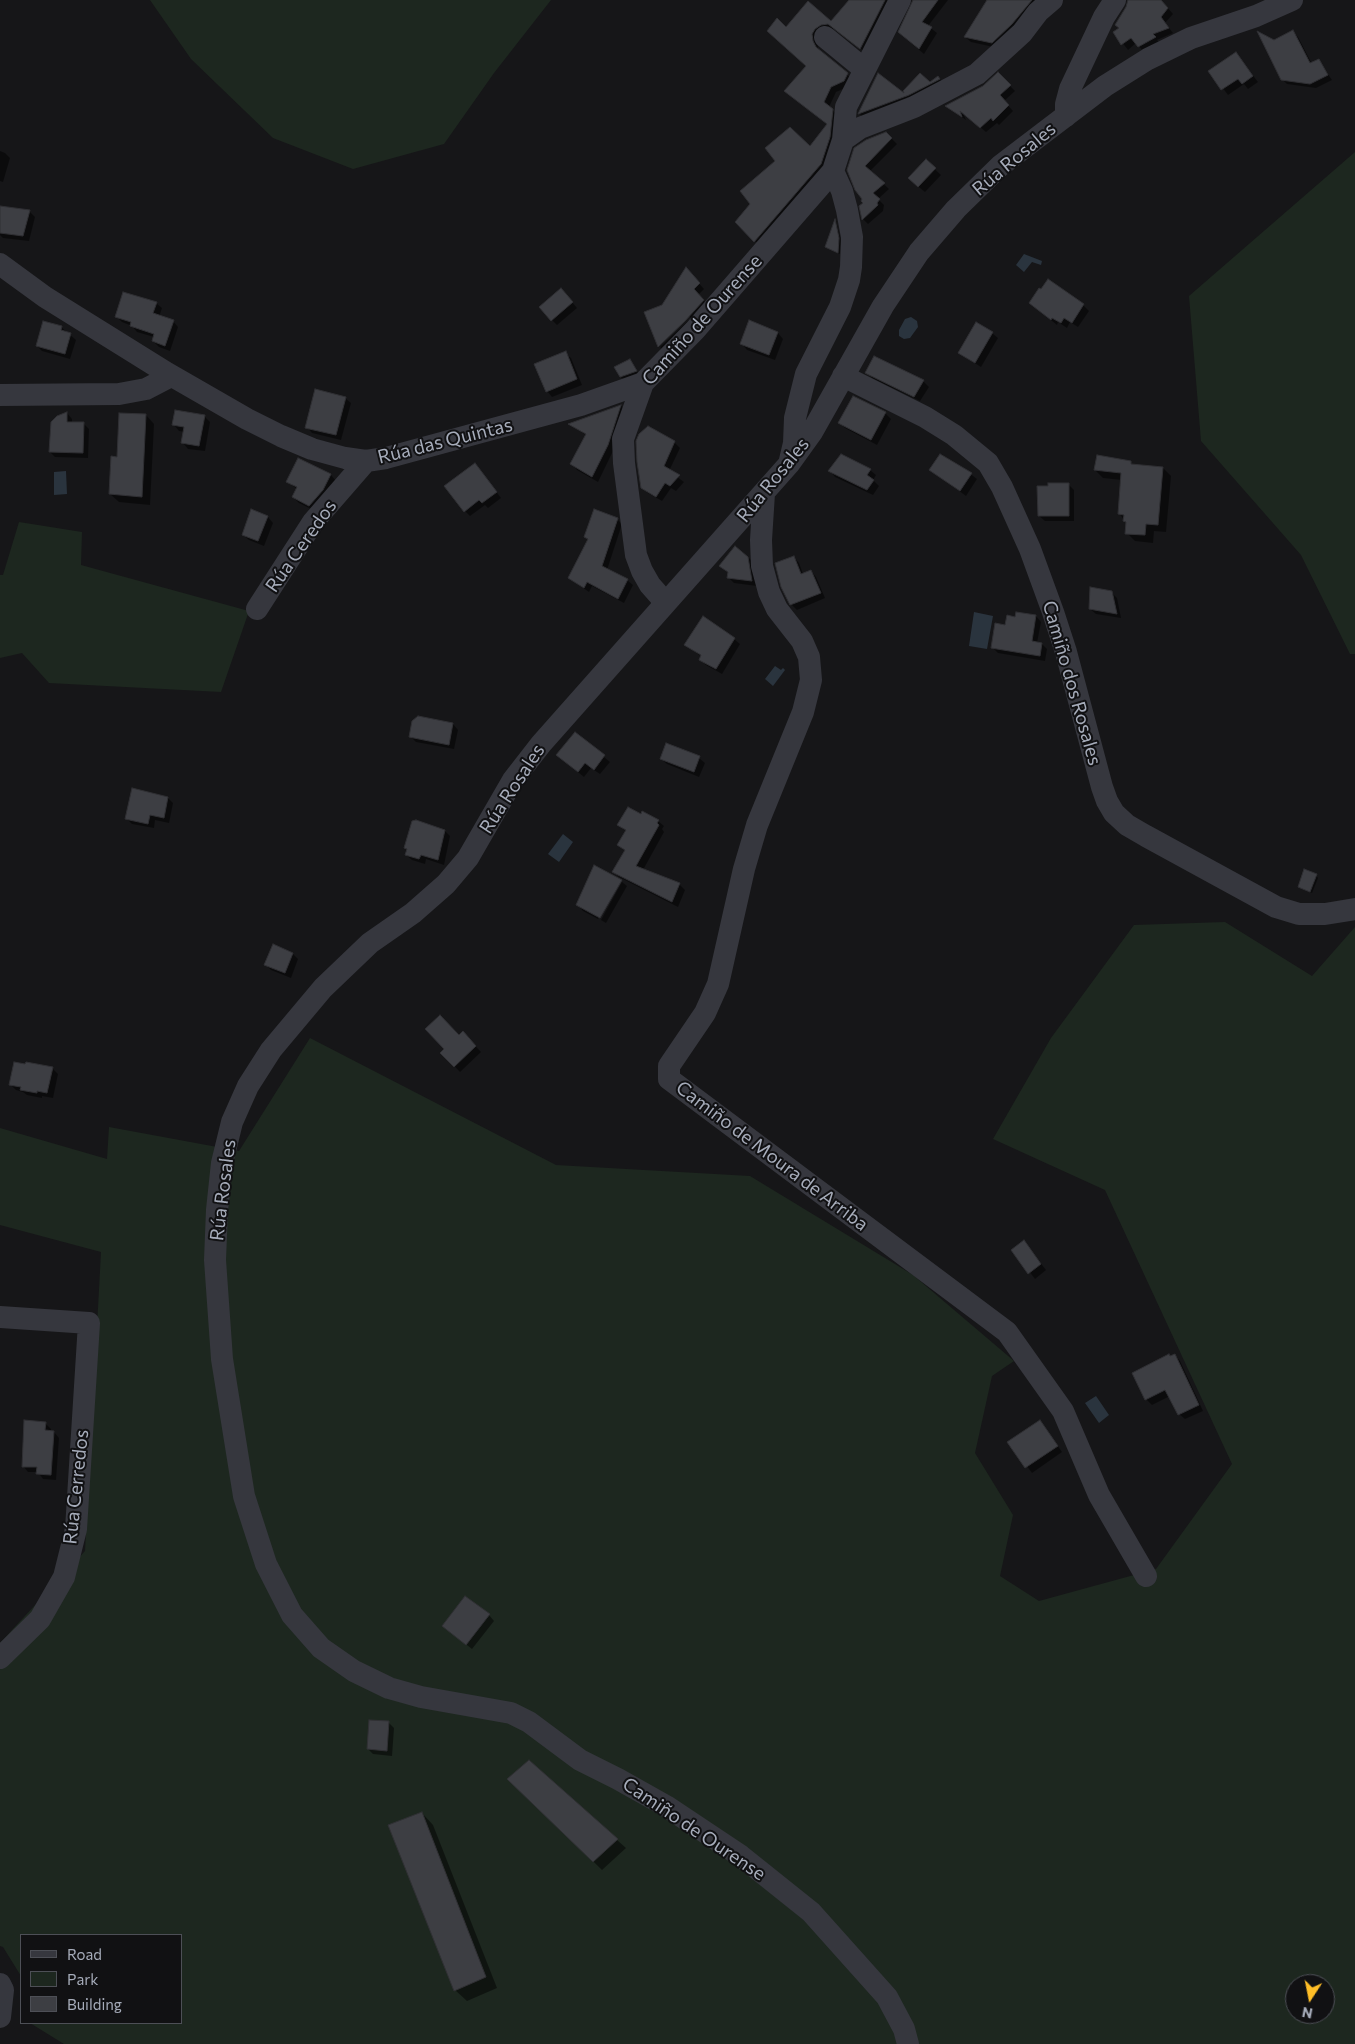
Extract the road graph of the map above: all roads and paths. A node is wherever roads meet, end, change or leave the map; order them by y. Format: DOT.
graph roads {
  1 [pos="900,0"];
  2 [pos="1052,0"];
  3 [pos="1115,0"];
  4 [pos="1292,0"];
  5 [pos="825,37"];
  6 [pos="864,69"];
  7 [pos="1066,116"];
  8 [pos="843,140"];
  9 [pos="833,171"];
  10 [pos="0,264"];
  11 [pos="171,376"];
  12 [pos="844,376"];
  13 [pos="643,383"];
  14 [pos="0,395"];
  15 [pos="366,461"];
  16 [pos="789,464"];
  17 [pos="764,493"];
  18 [pos="665,602"];
  19 [pos="257,610"];
  20 [pos="1355,909"];
  21 [pos="0,1317"];
  22 [pos="1146,1576"];
  23 [pos="0,1658"];
  24 [pos="421,1697"];
  25 [pos="0,1984"];
  26 [pos="0,2017"];
  27 [pos="908,2044"];
  1 -- 6 [label="street"];
  2 -- 8 [label="street"];
  3 -- 7 [label="street"];
  4 -- 7 [label="street, Rúa Rosales"];
  5 -- 6 [label="street"];
  6 -- 8 [label="street"];
  7 -- 12 [label="street, Rúa Rosales"];
  8 -- 9 [label="street"];
  9 -- 13 [label="street, Camiño de Ourense"];
  9 -- 16 [label="street"];
  10 -- 11 [label="street, Rúa das Quintas"];
  11 -- 14 [label="street"];
  11 -- 15 [label="street, Rúa das Quintas"];
  12 -- 16 [label="street, Rúa Rosales"];
  12 -- 20 [label="street, Camiño dos Rosales"];
  13 -- 15 [label="street, Rúa das Quintas"];
  13 -- 18 [label="street, Camiño de Ourense"];
  15 -- 19 [label="street, Rúa Ceredos"];
  16 -- 17 [label="street, Rúa Rosales"];
  17 -- 18 [label="street, Rúa Rosales"];
  17 -- 22 [label="street, Camiño de Moura de Arriba"];
  18 -- 24 [label="street, Rúa Rosales"];
  21 -- 23 [label="street, Rúa Cerredos"];
  24 -- 27 [label="street, Camiño de Ourense"];
  25 -- 26 [label="street"];
}
